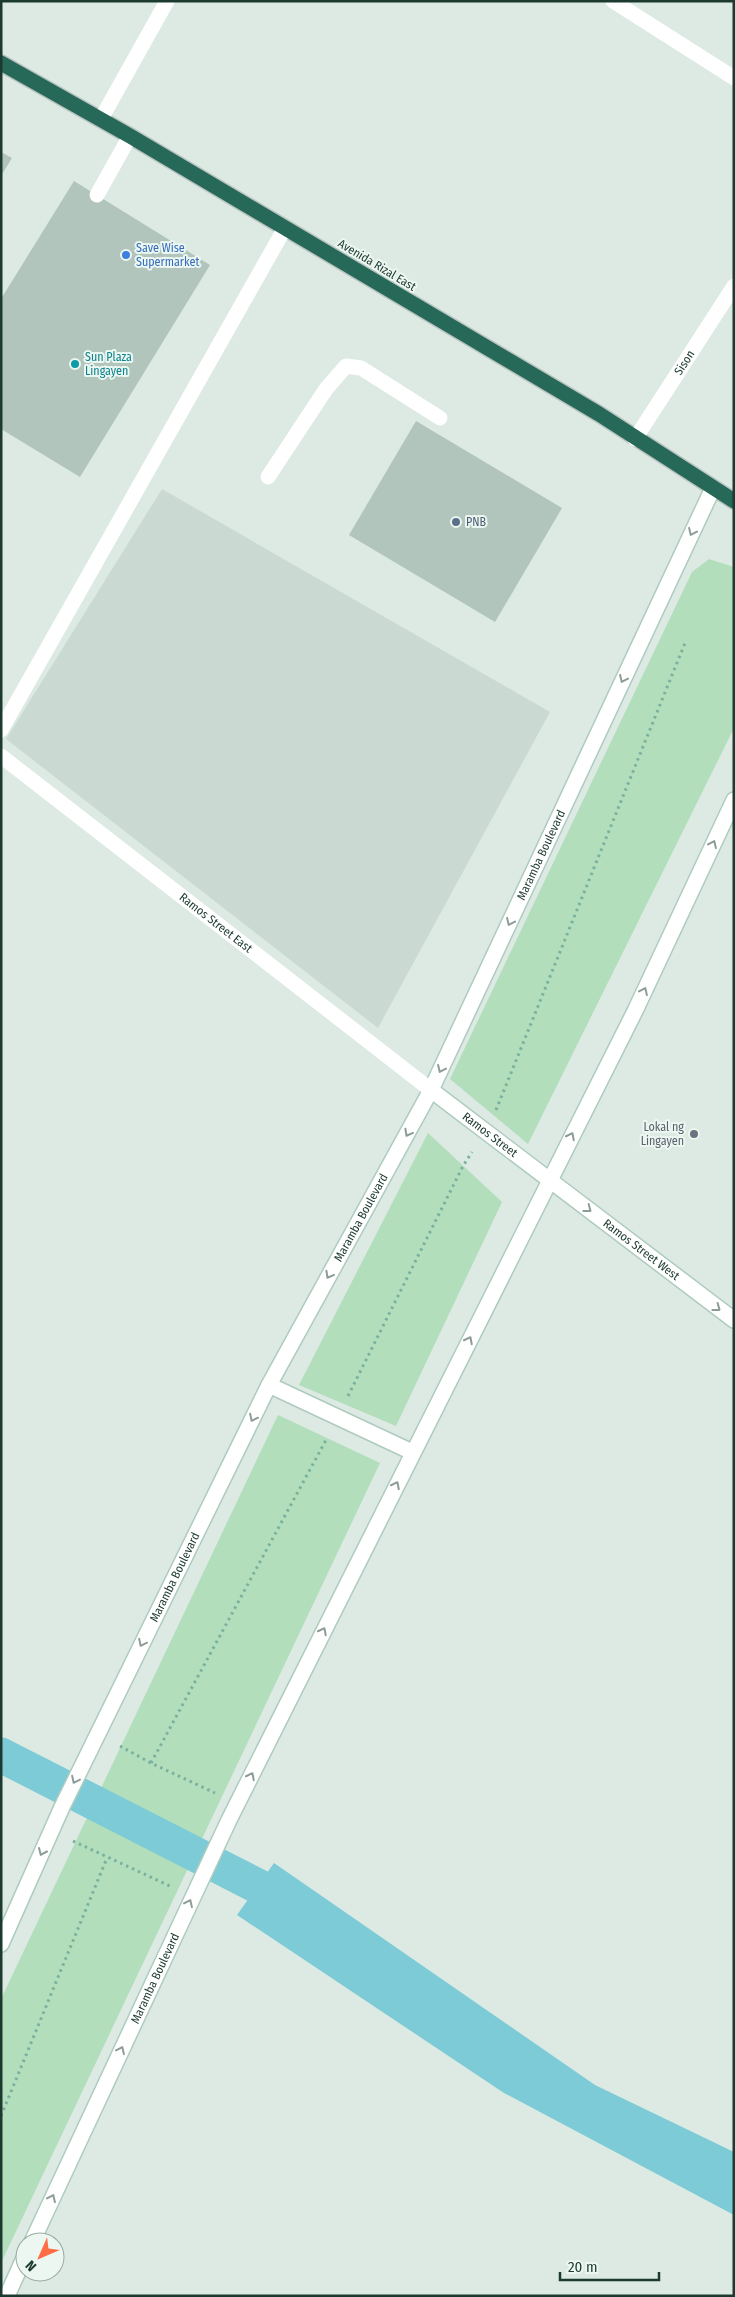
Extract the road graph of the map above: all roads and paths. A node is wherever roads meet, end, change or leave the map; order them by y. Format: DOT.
graph roads {
  1 [pos="167,1"];
  2 [pos="613,1"];
  3 [pos="1,63"];
  4 [pos="734,78"];
  5 [pos="101,119"];
  6 [pos="130,136"];
  7 [pos="96,195"];
  8 [pos="285,228"];
  9 [pos="734,286"];
  10 [pos="440,418"];
  11 [pos="636,439"];
  12 [pos="268,476"];
  13 [pos="713,488"];
  14 [pos="734,501"];
  15 [pos="686,643"];
  16 [pos="1,730"];
  17 [pos="1,756"];
  18 [pos="734,800"];
  19 [pos="431,1090"];
  20 [pos="487,1133"];
  21 [pos="549,1180"];
  22 [pos="734,1320"];
  23 [pos="269,1385"];
  24 [pos="338,1417"];
  25 [pos="412,1452"];
  26 [pos="98,1733"];
  27 [pos="151,1763"];
  28 [pos="237,1803"];
  29 [pos="51,1831"];
  30 [pos="107,1858"];
  31 [pos="195,1890"];
  32 [pos="1,1944"];
  33 [pos="1,2116"];
  34 [pos="37,2232"];
  35 [pos="15,2278"];
  36 [pos="7,2296"];
  1 -- 5 [label="street"];
  2 -- 4 [label="street"];
  3 -- 5 [label="highway, Avenida Rizal East"];
  5 -- 6 [label="highway, Avenida Rizal East"];
  6 -- 7 [label="street"];
  6 -- 8 [label="highway, Avenida Rizal East"];
  8 -- 11 [label="highway, Avenida Rizal East"];
  8 -- 16 [label="street"];
  9 -- 11 [label="street, Sison"];
  10 -- 12 [label="street"];
  11 -- 13 [label="highway, Avenida Rizal East"];
  13 -- 14 [label="highway, Avenida Rizal East"];
  13 -- 19 [label="street, Maramba Boulevard, one-way"];
  15 -- 20 [label="path"];
  17 -- 19 [label="street, Ramos Street East"];
  21 -- 18 [label="street, Maramba Boulevard, one-way"];
  19 -- 20 [label="street, Ramos Street"];
  19 -- 23 [label="street, Maramba Boulevard, one-way"];
  20 -- 21 [label="street, Ramos Street"];
  20 -- 24 [label="path"];
  21 -- 22 [label="street, Ramos Street West, one-way"];
  25 -- 21 [label="street, Maramba Boulevard, one-way"];
  23 -- 24 [label="street"];
  23 -- 26 [label="street, Maramba Boulevard, one-way"];
  24 -- 25 [label="street"];
  24 -- 27 [label="path"];
  28 -- 25 [label="street, Maramba Boulevard, one-way"];
  26 -- 27 [label="path"];
  26 -- 29 [label="street, Maramba Boulevard, one-way"];
  27 -- 28 [label="path"];
  28 -- 31 [label="street, Maramba Boulevard"];
  29 -- 30 [label="path"];
  29 -- 32 [label="street, Maramba Boulevard, one-way"];
  30 -- 31 [label="path"];
  30 -- 33 [label="path"];
  34 -- 31 [label="street, Maramba Boulevard, one-way"];
  35 -- 36 [label="street"];
}
